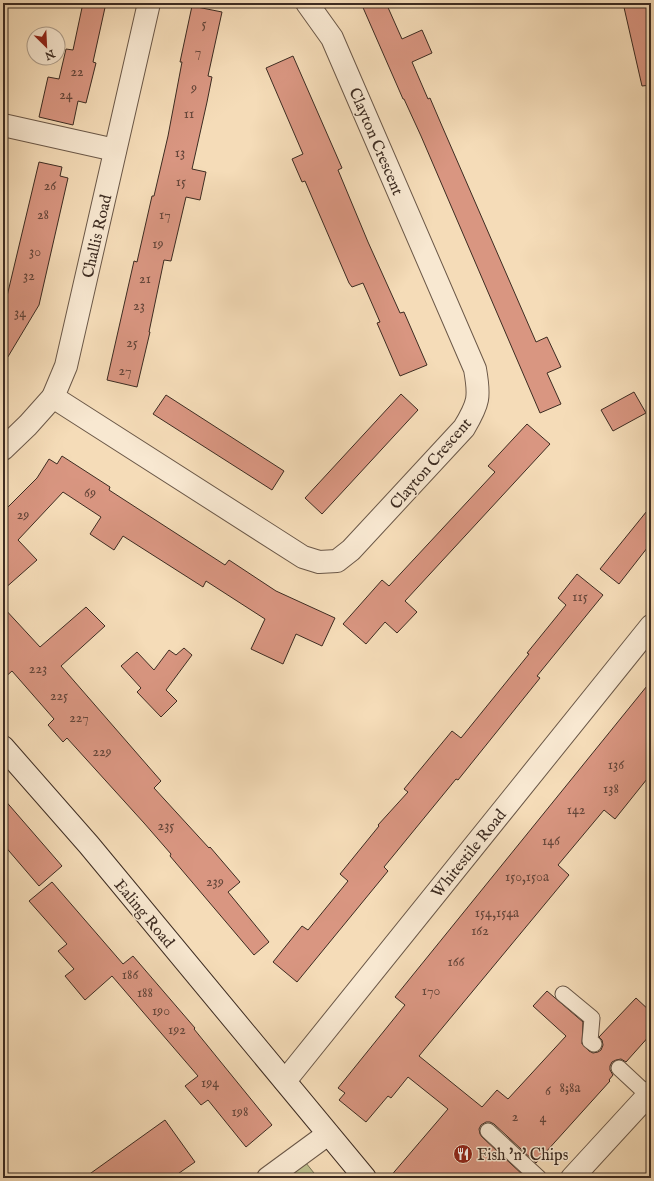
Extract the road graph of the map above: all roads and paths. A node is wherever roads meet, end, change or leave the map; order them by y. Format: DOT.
graph roads {
  1 [pos="149,3"];
  2 [pos="307,3"];
  3 [pos="3,125"];
  4 [pos="116,150"];
  5 [pos="53,397"];
  6 [pos="3,449"];
  7 [pos="651,626"];
  8 [pos="3,747"];
  9 [pos="563,994"];
  10 [pos="594,1044"];
  11 [pos="620,1068"];
  12 [pos="284,1081"];
  13 [pos="649,1093"];
  14 [pos="488,1131"];
  15 [pos="328,1134"];
  16 [pos="268,1178"];
  17 [pos="365,1178"];
  18 [pos="538,1178"];
  19 [pos="572,1178"];
  1 -- 4 [label="street, Challis Road"];
  2 -- 5 [label="street, Clayton Crescent"];
  3 -- 4 [label="street"];
  4 -- 5 [label="street, Challis Road"];
  5 -- 6 [label="street, Challis Road"];
  7 -- 12 [label="street, Whitestile Road"];
  8 -- 12 [label="street, Ealing Road"];
  9 -- 10 [label="lane"];
  11 -- 13 [label="lane"];
  12 -- 15 [label="street, Ealing Road"];
  13 -- 19 [label="street"];
  14 -- 18 [label="lane"];
  15 -- 16 [label="street"];
  15 -- 17 [label="street, Ealing Road"];
}
